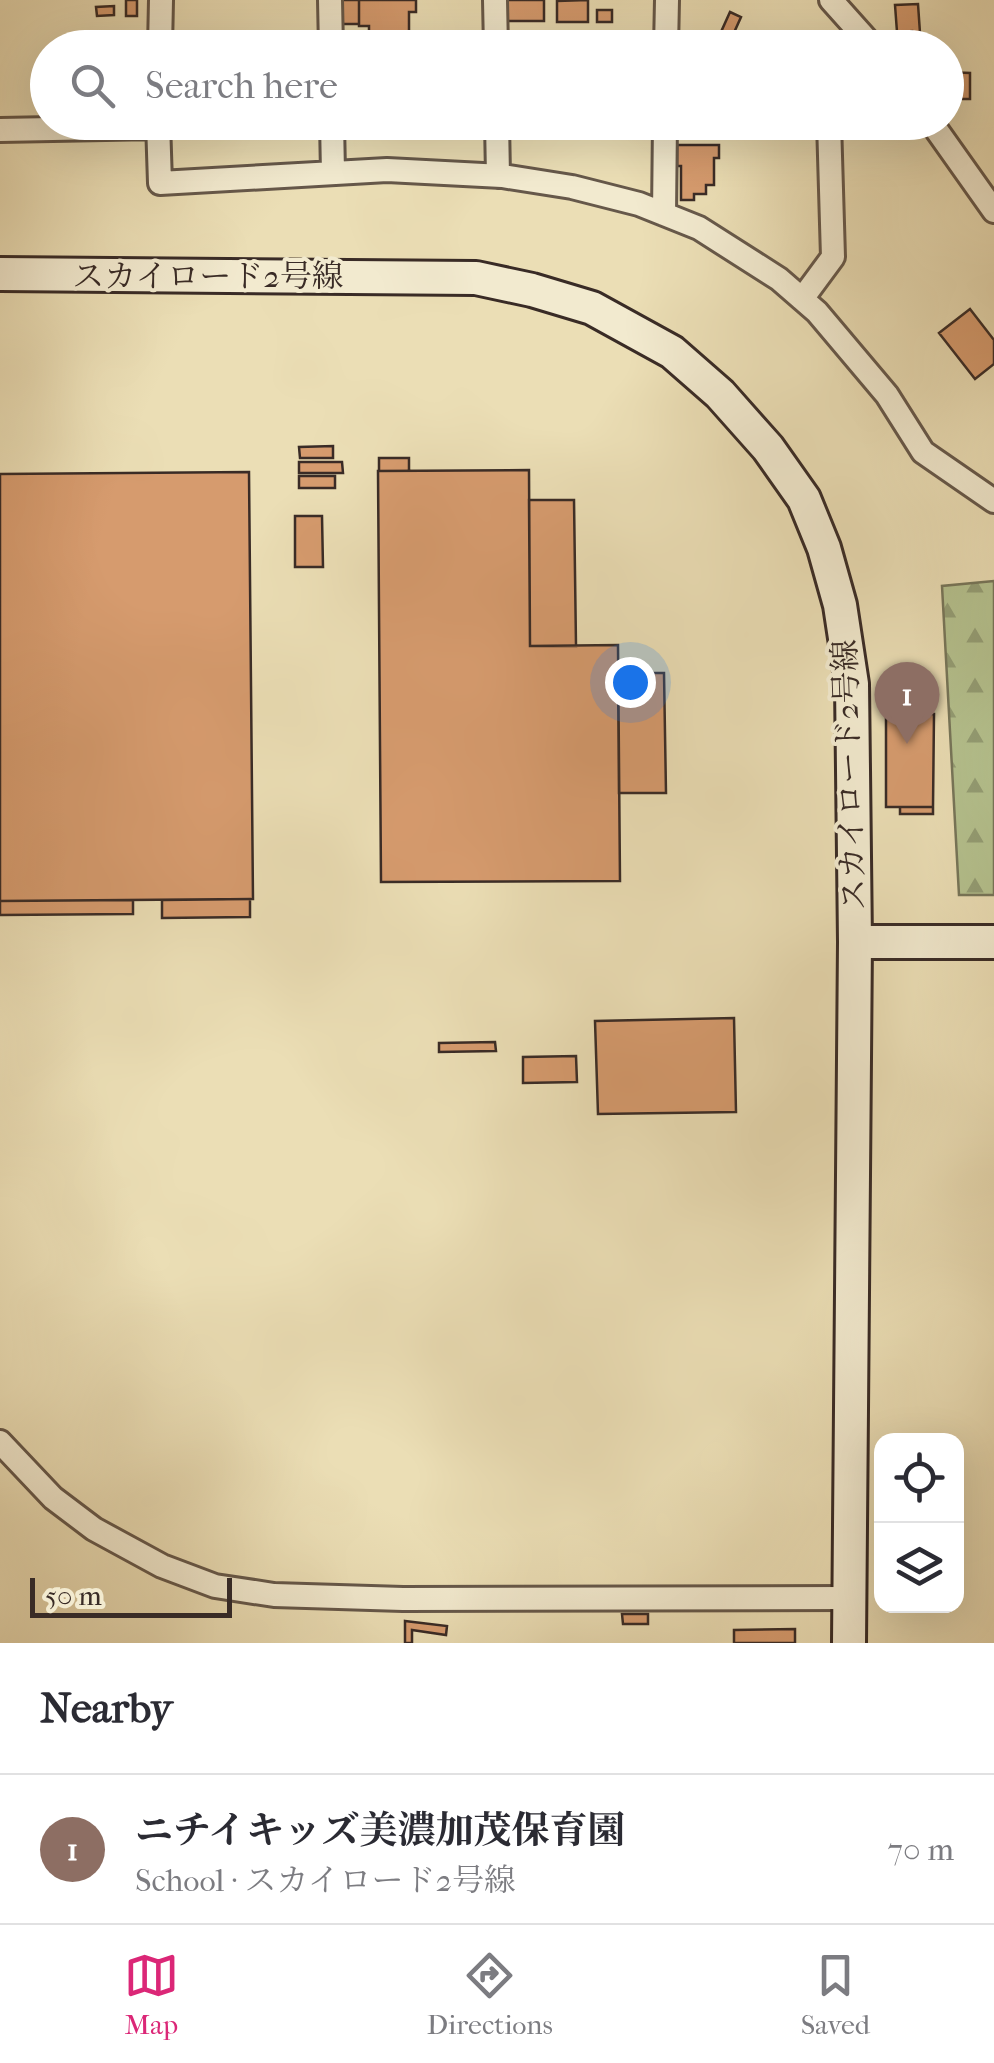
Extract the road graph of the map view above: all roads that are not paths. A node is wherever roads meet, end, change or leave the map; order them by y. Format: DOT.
graph roads {
  1 [pos="161,0"];
  2 [pos="330,0"];
  3 [pos="495,0"];
  4 [pos="667,0"];
  5 [pos="831,0"];
  6 [pos="160,30"];
  7 [pos="331,30"];
  8 [pos="496,30"];
  9 [pos="666,30"];
  10 [pos="854,30"];
  11 [pos="30,129"];
  12 [pos="0,130"];
  13 [pos="159,140"];
  14 [pos="332,140"];
  15 [pos="497,140"];
  16 [pos="666,140"];
  17 [pos="830,140"];
  18 [pos="944,140"];
  19 [pos="333,174"];
  20 [pos="498,176"];
  21 [pos="994,211"];
  22 [pos="664,214"];
  23 [pos="0,274"];
  24 [pos="802,299"];
  25 [pos="994,501"];
  26 [pos="855,942"];
  27 [pos="994,942"];
  28 [pos="0,1442"];
  29 [pos="850,1598"];
  30 [pos="849,1643"];
  1 -- 6 [label="street"];
  2 -- 7 [label="street"];
  3 -- 8 [label="street"];
  4 -- 9 [label="street"];
  5 -- 10 [label="street"];
  11 -- 12 [label="street"];
  13 -- 19 [label="street"];
  14 -- 19 [label="street"];
  15 -- 20 [label="street"];
  16 -- 22 [label="street"];
  17 -- 24 [label="street"];
  18 -- 21 [label="street"];
  19 -- 20 [label="street"];
  20 -- 22 [label="street"];
  22 -- 24 [label="street"];
  23 -- 26 [label="street, スカイロード2号線"];
  24 -- 25 [label="street"];
  26 -- 27 [label="street"];
  26 -- 29 [label="street, スカイロード2号線"];
  28 -- 29 [label="street"];
  29 -- 30 [label="street, スカイロード2号線"];
}
